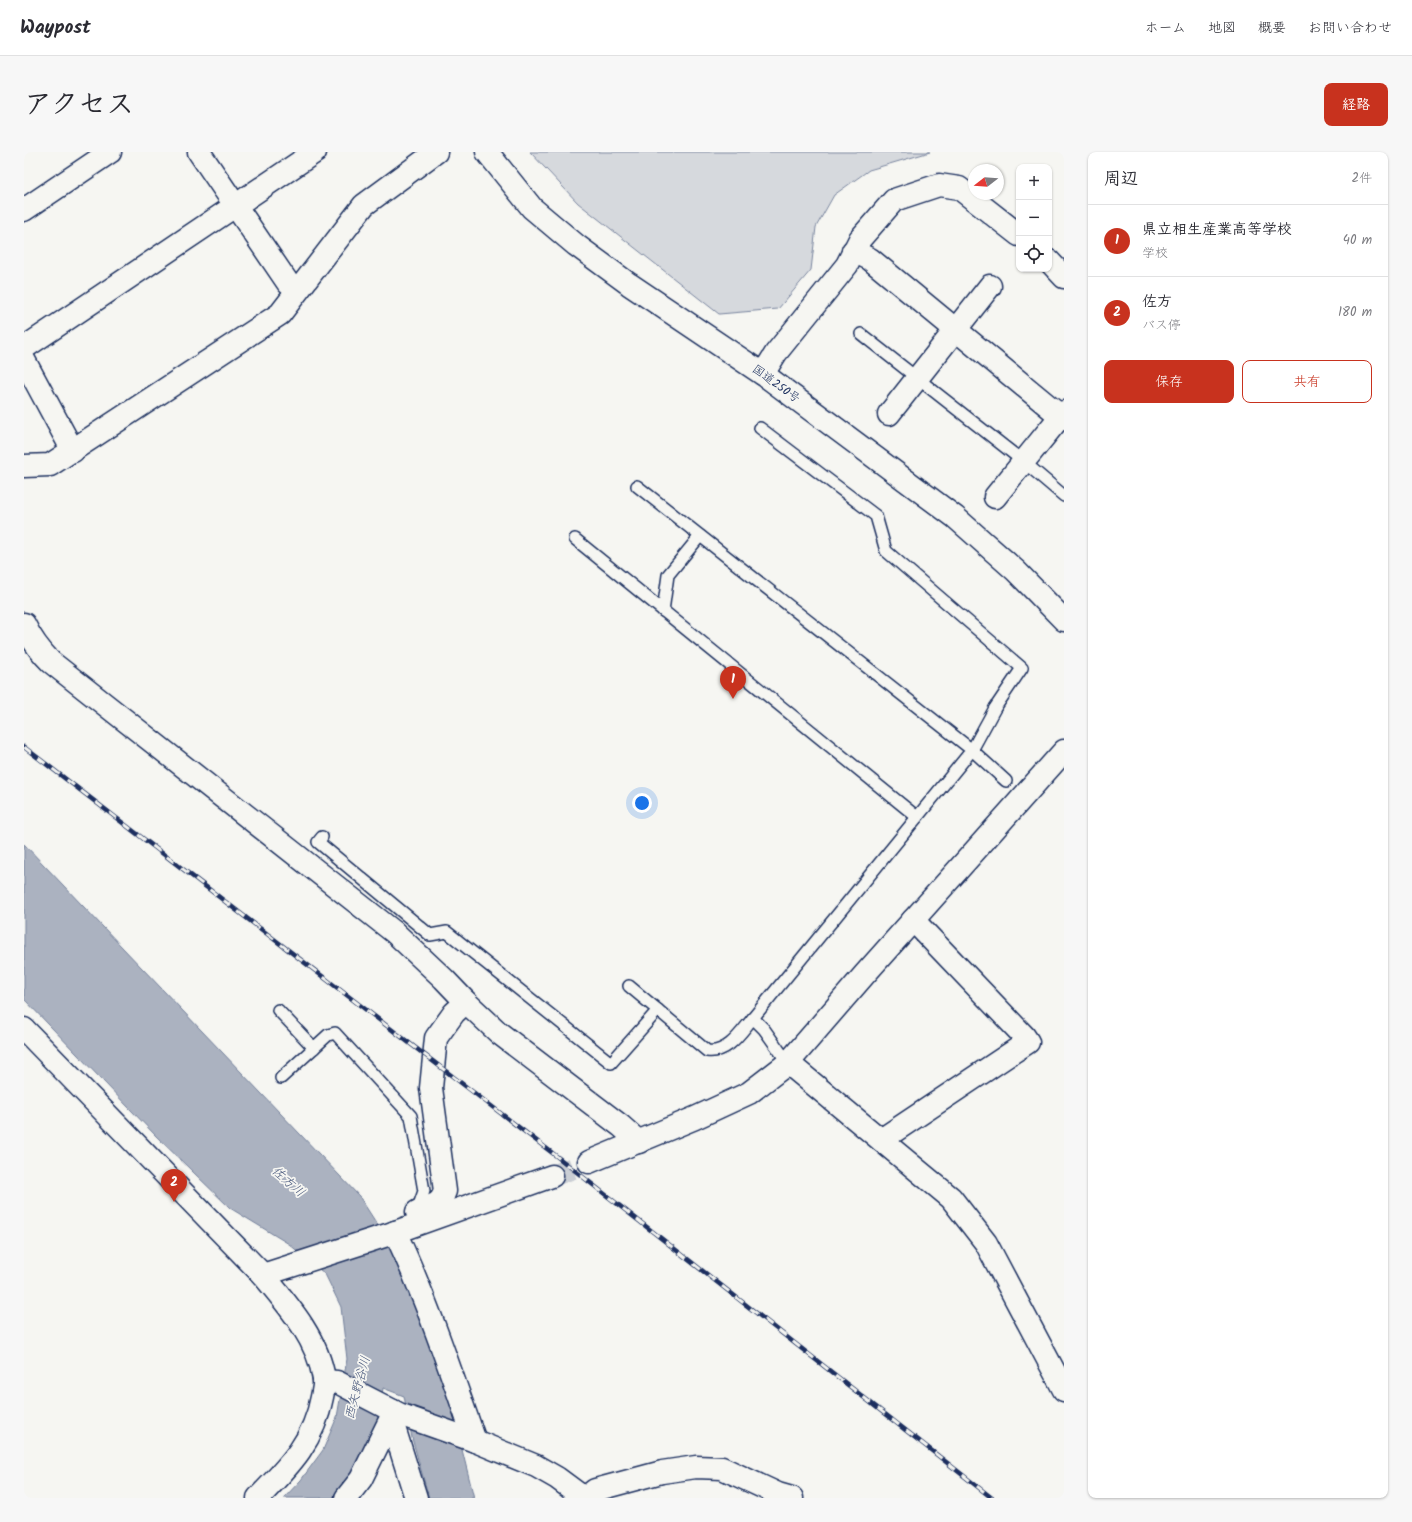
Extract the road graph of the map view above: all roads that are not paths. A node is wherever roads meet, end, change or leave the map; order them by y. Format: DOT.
graph roads {
  1 [pos="110,152"];
  2 [pos="199,152"];
  3 [pos="315,152"];
  4 [pos="436,152"];
  5 [pos="487,152"];
  6 [pos="236,205"];
  7 [pos="24,210"];
  8 [pos="1016,233"];
  9 [pos="853,251"];
  10 [pos="1052,264"];
  11 [pos="1064,277"];
  12 [pos="990,286"];
  13 [pos="297,290"];
  14 [pos="955,329"];
  15 [pos="861,334"];
  16 [pos="24,348"];
  17 [pos="24,360"];
  18 [pos="763,374"];
  19 [pos="917,378"];
  20 [pos="889,414"];
  21 [pos="1063,416"];
  22 [pos="760,428"];
  23 [pos="73,451"];
  24 [pos="1024,462"];
  25 [pos="24,466"];
  26 [pos="637,486"];
  27 [pos="1064,496"];
  28 [pos="994,497"];
  29 [pos="700,536"];
  30 [pos="575,539"];
  31 [pos="663,610"];
  32 [pos="1064,620"];
  33 [pos="24,624"];
  34 [pos="972,750"];
  35 [pos="1064,751"];
  36 [pos="1006,781"];
  37 [pos="917,817"];
  38 [pos="322,836"];
  39 [pos="913,920"];
  40 [pos="629,986"];
  41 [pos="466,1002"];
  42 [pos="278,1010"];
  43 [pos="658,1010"];
  44 [pos="754,1018"];
  45 [pos="24,1029"];
  46 [pos="314,1048"];
  47 [pos="788,1063"];
  48 [pos="281,1078"];
  49 [pos="881,1140"];
  50 [pos="639,1142"];
  51 [pos="589,1162"];
  52 [pos="552,1176"];
  53 [pos="402,1226"];
  54 [pos="271,1272"];
  55 [pos="331,1381"];
  56 [pos="1064,1390"];
  57 [pos="392,1413"];
  58 [pos="472,1440"];
  59 [pos="258,1498"];
  60 [pos="346,1498"];
  61 [pos="416,1498"];
  62 [pos="584,1498"];
  63 [pos="792,1498"];
  1 -- 7 [label="main road"];
  2 -- 6 [label="main road"];
  3 -- 6 [label="main road"];
  4 -- 13 [label="main road"];
  5 -- 18 [label="main road, 国道250号"];
  6 -- 13 [label="main road"];
  6 -- 16 [label="main road"];
  8 -- 9 [label="main road"];
  9 -- 14 [label="main road"];
  9 -- 18 [label="main road"];
  10 -- 11 [label="main road"];
  12 -- 14 [label="main road"];
  13 -- 23 [label="main road"];
  14 -- 19 [label="main road"];
  14 -- 21 [label="main road"];
  15 -- 19 [label="lane"];
  17 -- 23 [label="main road"];
  18 -- 32 [label="main road, 国道250号"];
  19 -- 20 [label="main road"];
  19 -- 24 [label="lane"];
  21 -- 24 [label="main road"];
  22 -- 34 [label="lane"];
  23 -- 25 [label="main road"];
  24 -- 27 [label="lane"];
  24 -- 28 [label="main road"];
  26 -- 29 [label="lane"];
  29 -- 31 [label="lane"];
  29 -- 34 [label="lane"];
  30 -- 31 [label="lane"];
  31 -- 37 [label="lane"];
  33 -- 41 [label="main road"];
  34 -- 36 [label="lane"];
  34 -- 37 [label="lane"];
  35 -- 39 [label="main road"];
  37 -- 44 [label="lane"];
  38 -- 43 [label="lane"];
  39 -- 47 [label="main road"];
  39 -- 49 [label="main road"];
  40 -- 43 [label="lane"];
  41 -- 50 [label="main road"];
  41 -- 53 [label="main road"];
  42 -- 46 [label="lane"];
  43 -- 44 [label="lane"];
  44 -- 47 [label="lane"];
  45 -- 54 [label="main road"];
  46 -- 48 [label="lane"];
  46 -- 53 [label="lane"];
  47 -- 49 [label="main road"];
  47 -- 50 [label="main road"];
  49 -- 56 [label="main road"];
  50 -- 51 [label="main road"];
  52 -- 53 [label="main road"];
  53 -- 54 [label="main road"];
  53 -- 58 [label="main road"];
  54 -- 55 [label="main road"];
  55 -- 57 [label="main road"];
  55 -- 59 [label="main road"];
  57 -- 58 [label="main road"];
  57 -- 60 [label="main road"];
  57 -- 61 [label="main road"];
  58 -- 62 [label="main road"];
  62 -- 63 [label="main road"];
}
